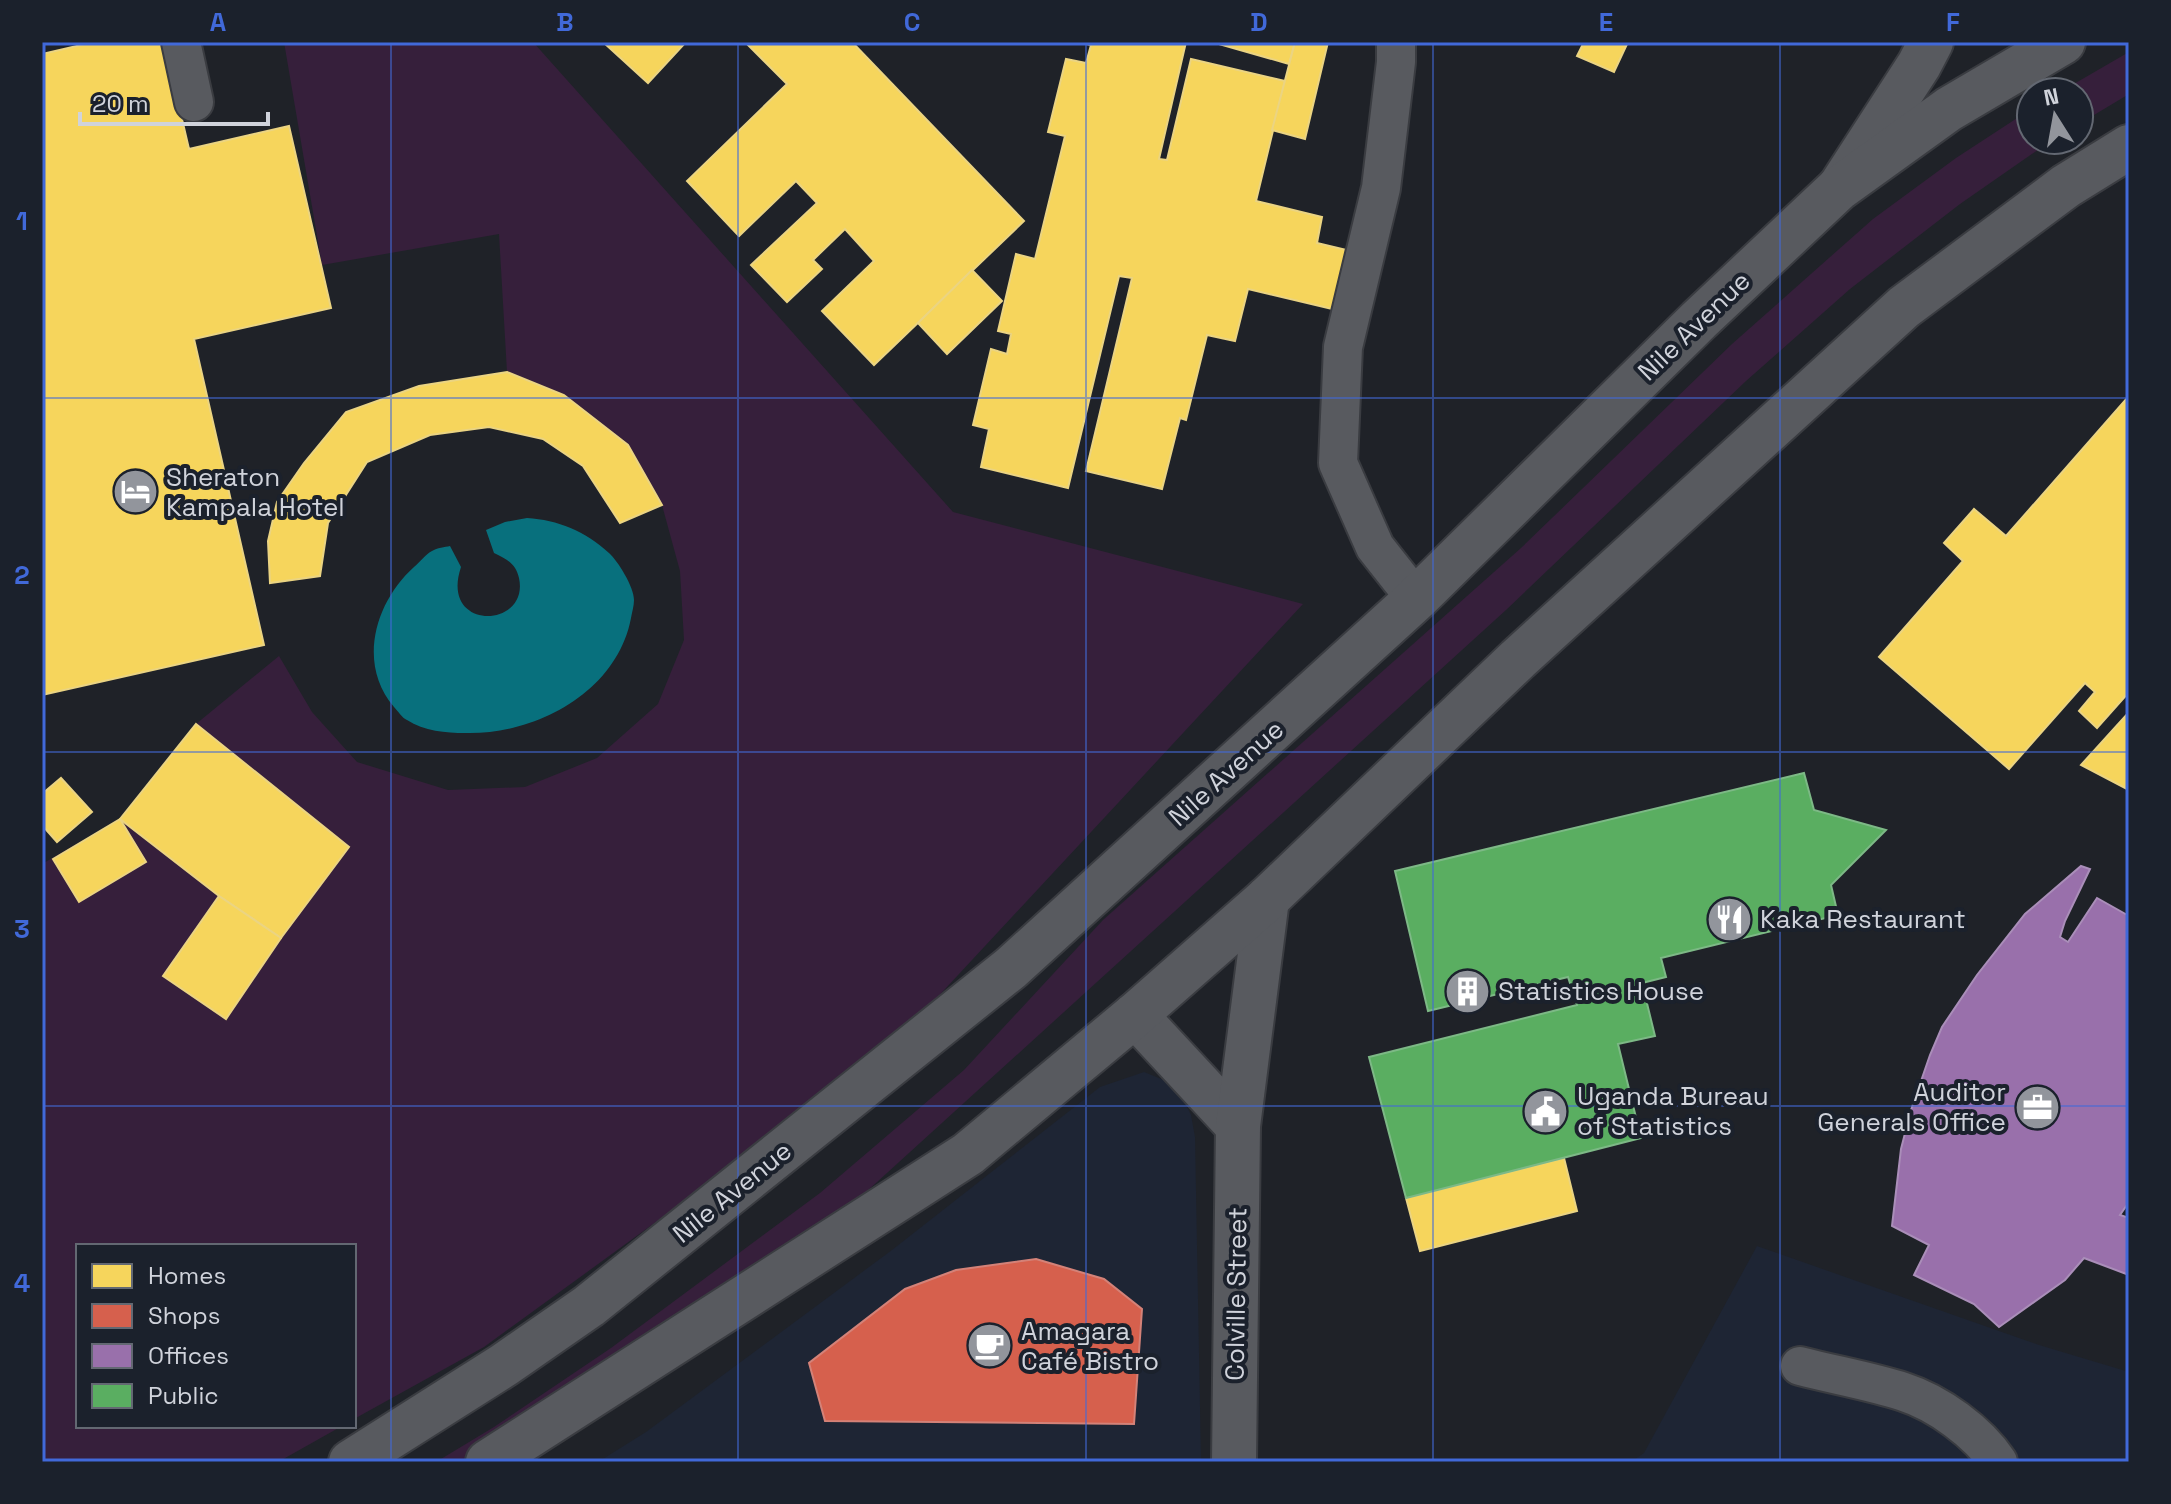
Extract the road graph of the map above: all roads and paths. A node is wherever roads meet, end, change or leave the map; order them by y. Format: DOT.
graph roads {
  1 [pos="181,42"];
  2 [pos="1396,42"];
  3 [pos="1931,42"];
  4 [pos="2063,42"];
  5 [pos="194,102"];
  6 [pos="2129,147"];
  7 [pos="1838,189"];
  8 [pos="1416,599"];
  9 [pos="1267,899"];
  10 [pos="1135,1015"];
  11 [pos="1238,1126"];
  12 [pos="1800,1366"];
  13 [pos="351,1462"];
  14 [pos="488,1462"];
  15 [pos="1234,1462"];
  16 [pos="1998,1462"];
  1 -- 5 [label="lane"];
  2 -- 8 [label="lane"];
  3 -- 7 [label="main road"];
  4 -- 7 [label="main road, Nile Avenue"];
  6 -- 9 [label="main road"];
  7 -- 8 [label="main road, Nile Avenue"];
  8 -- 13 [label="main road, Nile Avenue"];
  9 -- 10 [label="main road"];
  9 -- 11 [label="main road, Colville Street"];
  10 -- 11 [label="main road"];
  10 -- 14 [label="main road"];
  11 -- 15 [label="main road, Colville Street"];
  12 -- 16 [label="lane"];
}
